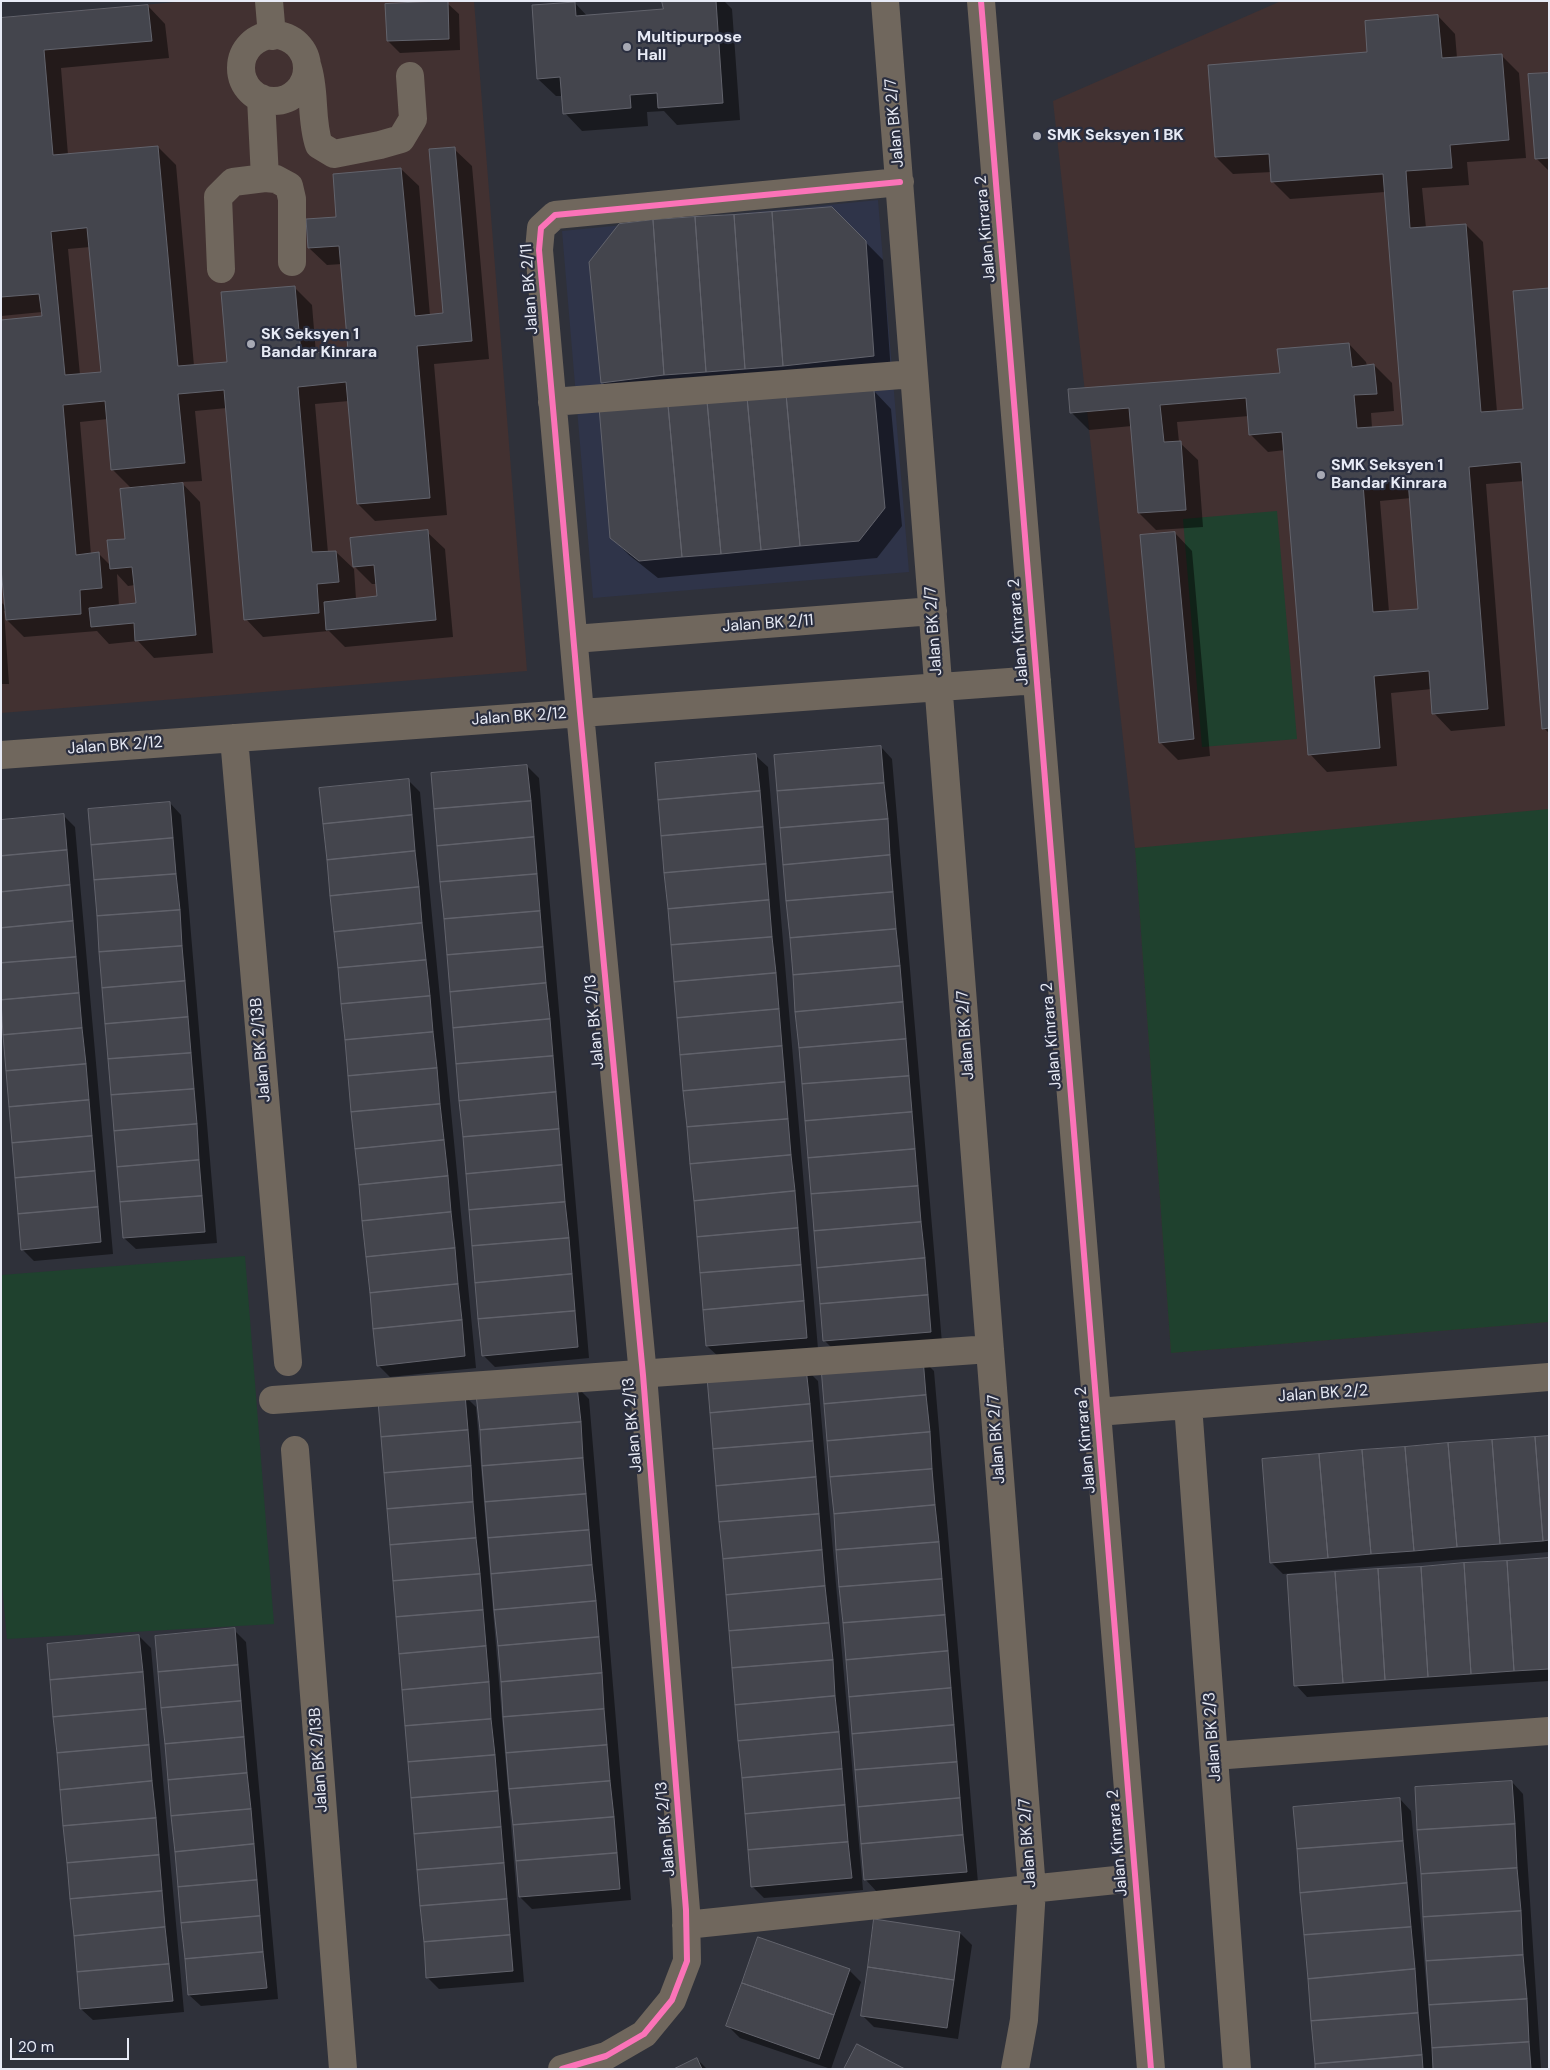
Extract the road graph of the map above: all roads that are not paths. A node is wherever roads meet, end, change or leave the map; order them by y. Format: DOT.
graph roads {
  1 [pos="269,1"];
  2 [pos="885,1"];
  3 [pos="980,1"];
  4 [pos="272,36"];
  5 [pos="307,65"];
  6 [pos="410,76"];
  7 [pos="261,98"];
  8 [pos="265,178"];
  9 [pos="900,182"];
  10 [pos="292,262"];
  11 [pos="221,269"];
  12 [pos="914,374"];
  13 [pos="552,402"];
  14 [pos="933,611"];
  15 [pos="574,639"];
  16 [pos="1037,680"];
  17 [pos="939,687"];
  18 [pos="580,713"];
  19 [pos="234,738"];
  20 [pos="1,754"];
  21 [pos="990,1349"];
  22 [pos="288,1362"];
  23 [pos="643,1375"];
  24 [pos="1549,1377"];
  25 [pos="272,1400"];
  26 [pos="1188,1405"];
  27 [pos="1097,1412"];
  28 [pos="295,1450"];
  29 [pos="1549,1731"];
  30 [pos="1214,1756"];
  31 [pos="1135,1878"];
  32 [pos="1032,1889"];
  33 [pos="686,1925"];
  34 [pos="575,2067"];
  35 [pos="343,2069"];
  36 [pos="1016,2069"];
  37 [pos="1151,2069"];
  38 [pos="1238,2069"];
  1 -- 4 [label="street"];
  2 -- 9 [label="street, Jalan BK 2/7"];
  3 -- 16 [label="street, Jalan Kinrara 2"];
  4 -- 5 [label="street"];
  4 -- 7 [label="street"];
  5 -- 6 [label="street"];
  5 -- 7 [label="street"];
  7 -- 8 [label="street"];
  8 -- 10 [label="street"];
  8 -- 11 [label="street"];
  9 -- 12 [label="street, Jalan BK 2/7"];
  9 -- 13 [label="street, Jalan BK 2/11"];
  12 -- 13 [label="street"];
  12 -- 14 [label="street, Jalan BK 2/7"];
  13 -- 15 [label="street, Jalan BK 2/11"];
  14 -- 15 [label="street, Jalan BK 2/11"];
  14 -- 17 [label="street, Jalan BK 2/7"];
  15 -- 18 [label="street, Jalan BK 2/11"];
  16 -- 17 [label="street, Jalan BK 2/12"];
  16 -- 27 [label="street, Jalan Kinrara 2"];
  17 -- 18 [label="street, Jalan BK 2/12"];
  17 -- 21 [label="street, Jalan BK 2/7"];
  18 -- 19 [label="street, Jalan BK 2/12"];
  18 -- 23 [label="street, Jalan BK 2/13"];
  19 -- 20 [label="street, Jalan BK 2/12"];
  19 -- 22 [label="street, Jalan BK 2/13B"];
  21 -- 23 [label="street"];
  21 -- 32 [label="street, Jalan BK 2/7"];
  23 -- 25 [label="street"];
  23 -- 33 [label="street, Jalan BK 2/13"];
  24 -- 26 [label="street, Jalan BK 2/2"];
  26 -- 27 [label="street, Jalan BK 2/2"];
  26 -- 30 [label="street, Jalan BK 2/3"];
  27 -- 31 [label="street, Jalan Kinrara 2"];
  28 -- 35 [label="street, Jalan BK 2/13B"];
  29 -- 30 [label="street"];
  30 -- 38 [label="street, Jalan BK 2/3"];
  31 -- 32 [label="street"];
  31 -- 37 [label="street, Jalan Kinrara 2"];
  32 -- 33 [label="street"];
  32 -- 36 [label="street, Jalan BK 2/7"];
  33 -- 34 [label="street, Jalan BK 2/13"];
}
